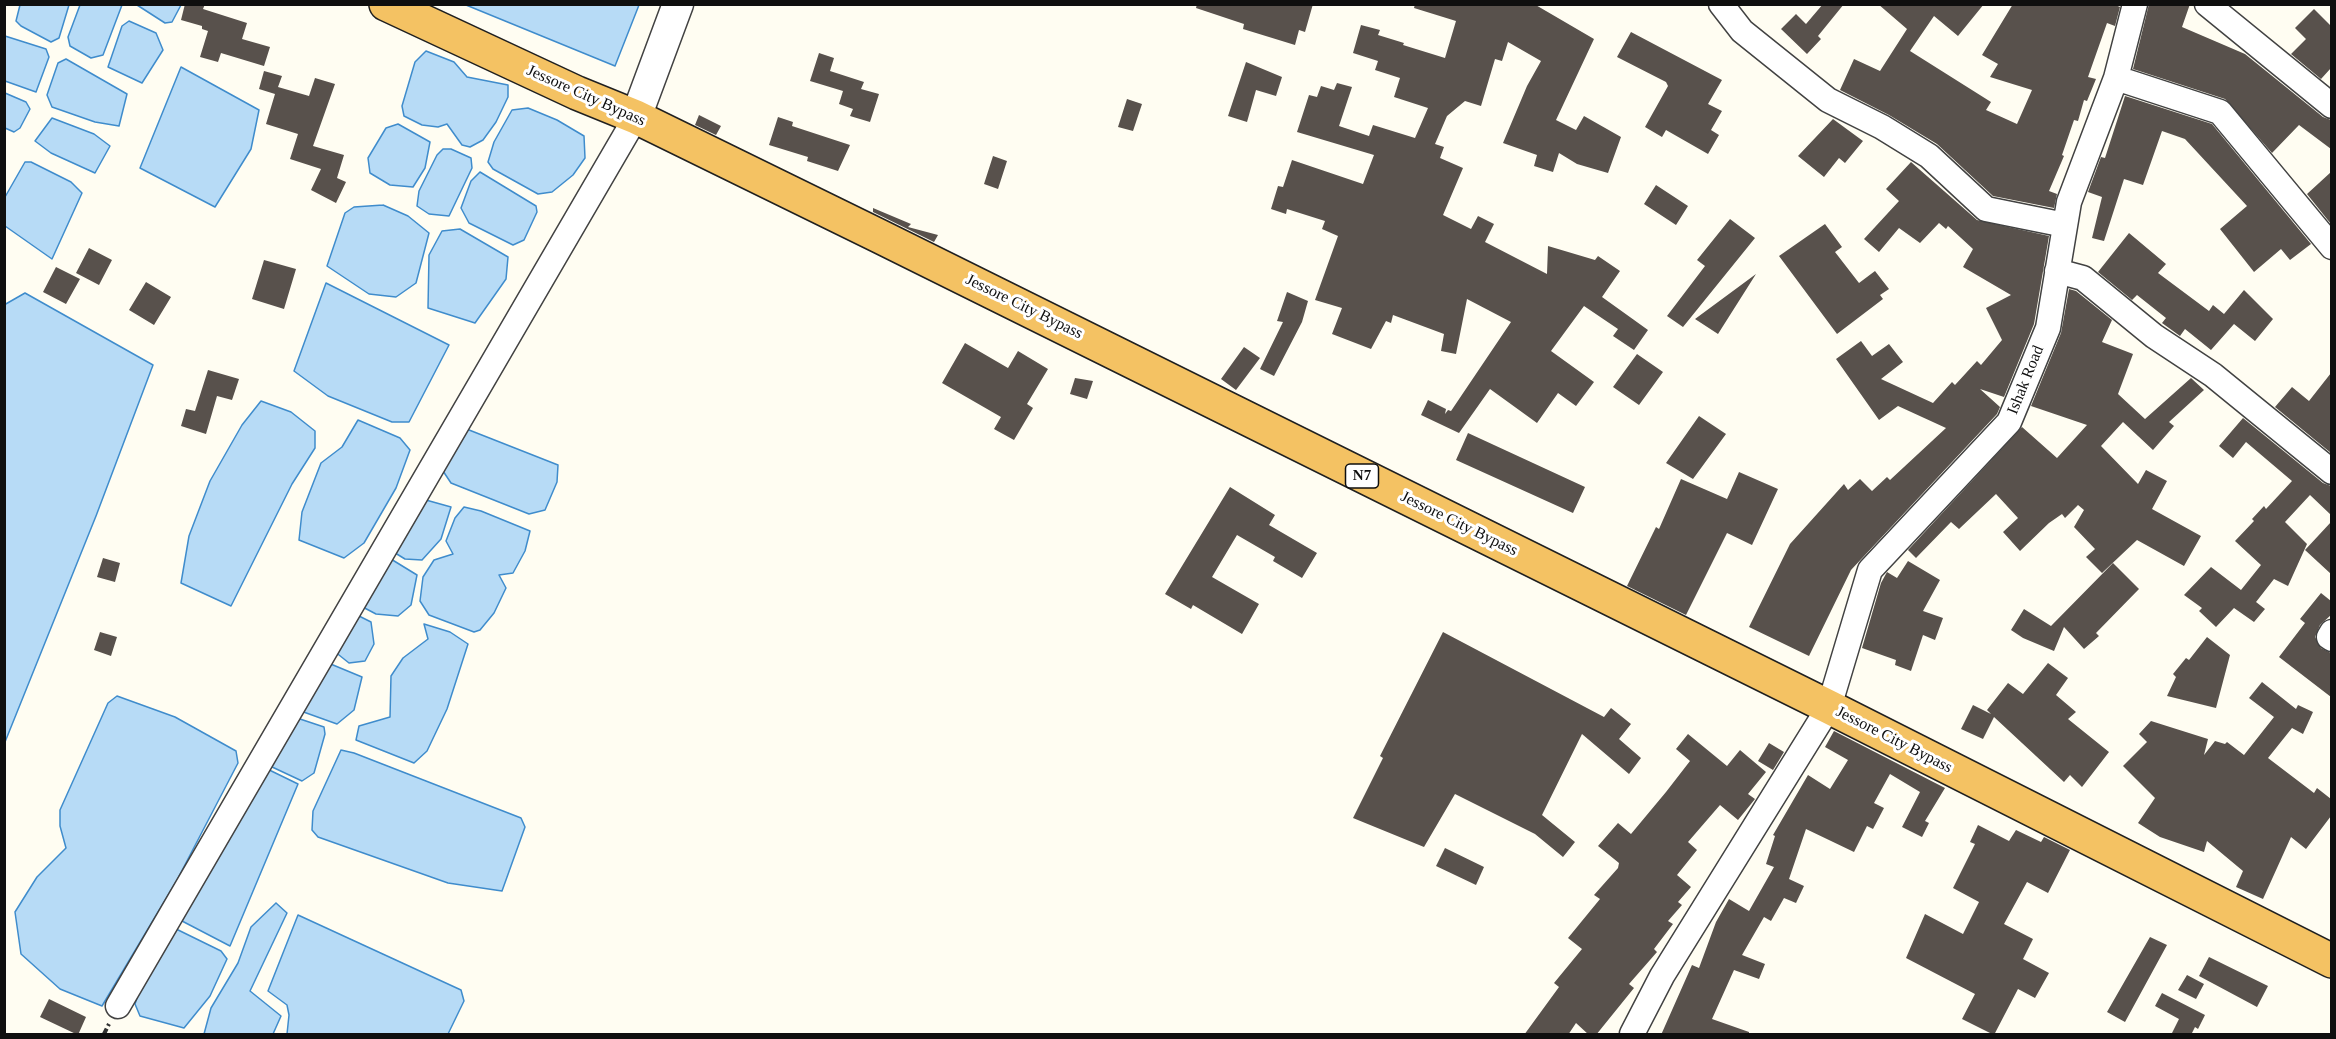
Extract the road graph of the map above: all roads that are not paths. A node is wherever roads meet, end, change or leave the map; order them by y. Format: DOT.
graph roads {
  1 [pos="386,4"];
  2 [pos="678,4"];
  3 [pos="1721,4"];
  4 [pos="2135,4"];
  5 [pos="2207,4"];
  6 [pos="2116,78"];
  7 [pos="2331,106"];
  8 [pos="636,117"];
  9 [pos="2065,225"];
  10 [pos="2331,247"];
  11 [pos="2057,271"];
  12 [pos="2331,471"];
  13 [pos="2331,632"];
  14 [pos="2331,639"];
  15 [pos="1829,707"];
  16 [pos="2331,962"];
  17 [pos="118,1006"];
  18 [pos="1632,1035"];
  1 -- 8 [label="highway, Jessore City Bypass / N7"];
  2 -- 8 [label="street"];
  3 -- 9 [label="street"];
  4 -- 6 [label="street, Ishak Road"];
  5 -- 7 [label="street"];
  6 -- 9 [label="street, Ishak Road"];
  6 -- 10 [label="street"];
  8 -- 15 [label="highway, Jessore City Bypass / N7"];
  8 -- 17 [label="street"];
  9 -- 11 [label="street, Ishak Road"];
  11 -- 12 [label="street"];
  11 -- 15 [label="street, Ishak Road"];
  13 -- 14 [label="street"];
  15 -- 16 [label="highway, Jessore City Bypass / N7"];
  15 -- 18 [label="street, Ishak Road"];
}
